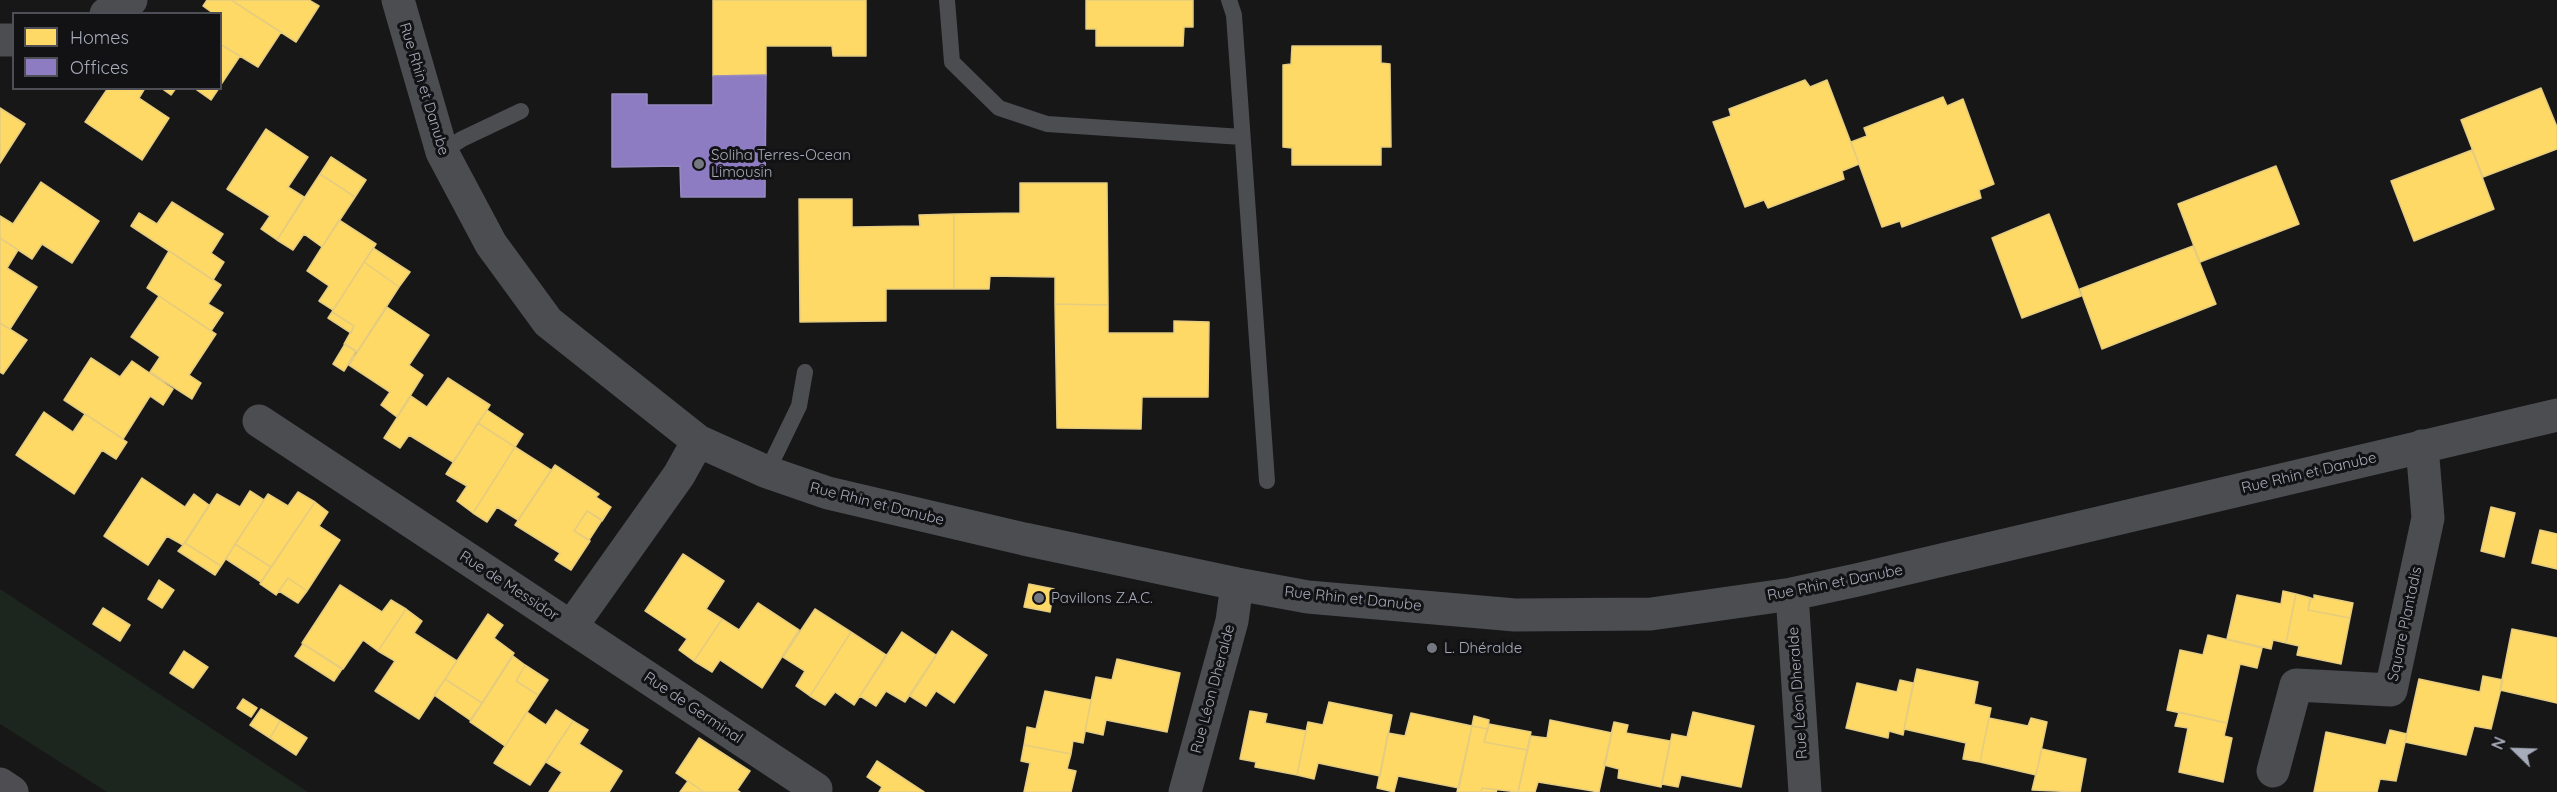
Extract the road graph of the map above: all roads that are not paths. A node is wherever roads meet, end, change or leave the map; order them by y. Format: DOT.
graph roads {
  1 [pos="131,0"];
  2 [pos="398,0"];
  3 [pos="947,0"];
  4 [pos="1229,0"];
  5 [pos="110,12"];
  6 [pos="521,111"];
  7 [pos="1242,137"];
  8 [pos="442,152"];
  9 [pos="805,372"];
  10 [pos="2557,415"];
  11 [pos="259,421"];
  12 [pos="698,441"];
  13 [pos="2422,446"];
  14 [pos="766,472"];
  15 [pos="1267,482"];
  16 [pos="1237,584"];
  17 [pos="1792,594"];
  18 [pos="571,627"];
  19 [pos="2273,771"];
  20 [pos="0,784"];
  21 [pos="815,791"];
  22 [pos="12,792"];
  23 [pos="1185,792"];
  24 [pos="1805,792"];
  1 -- 5 [label="street"];
  2 -- 8 [label="street, Rue Rhin et Danube"];
  3 -- 7 [label="lane"];
  4 -- 7 [label="lane"];
  6 -- 8 [label="lane"];
  7 -- 15 [label="lane"];
  8 -- 12 [label="street, Rue Rhin et Danube"];
  9 -- 14 [label="lane"];
  10 -- 13 [label="street, Rue Rhin et Danube"];
  11 -- 18 [label="street, Rue de Messidor"];
  12 -- 14 [label="street, Rue Rhin et Danube"];
  12 -- 18 [label="street, Rue de Messidor"];
  13 -- 17 [label="street, Rue Rhin et Danube"];
  13 -- 19 [label="street, Square Plantadis"];
  14 -- 16 [label="street, Rue Rhin et Danube"];
  16 -- 17 [label="street, Rue Rhin et Danube"];
  16 -- 23 [label="street, Rue Léon Dheralde"];
  17 -- 24 [label="street, Rue Léon Dheralde"];
  18 -- 21 [label="street, Rue de Germinal"];
  20 -- 22 [label="highway"];
}
